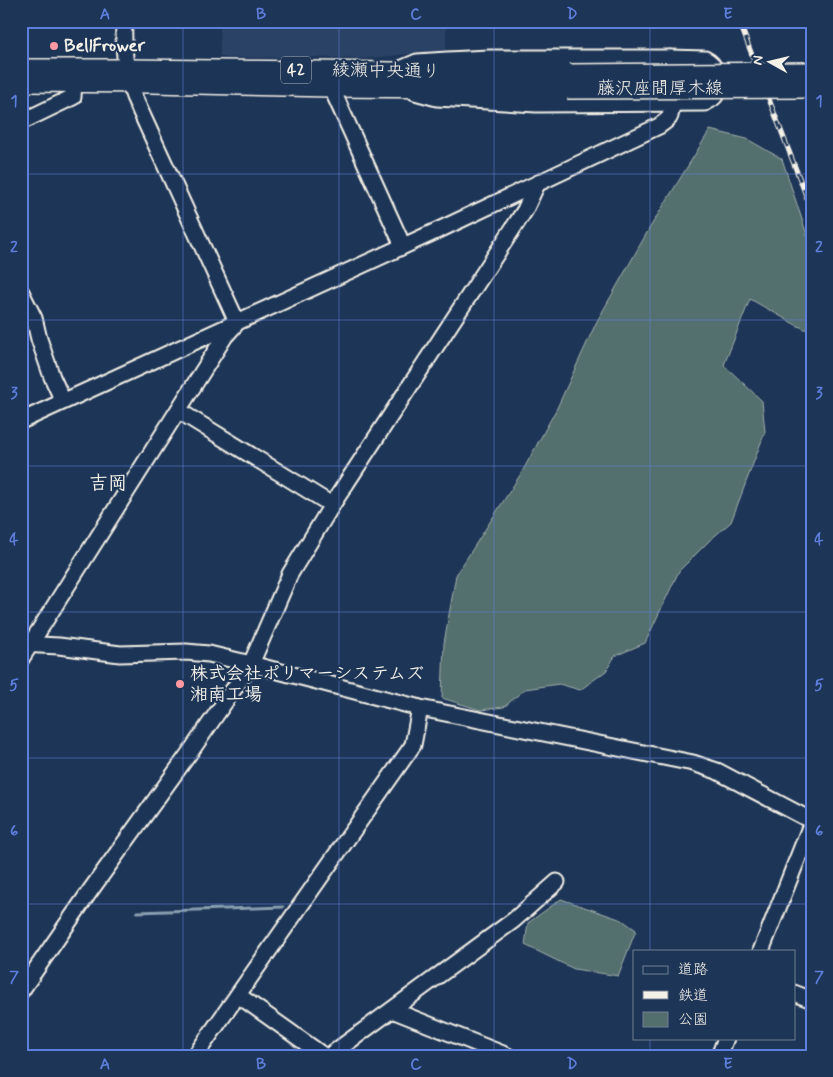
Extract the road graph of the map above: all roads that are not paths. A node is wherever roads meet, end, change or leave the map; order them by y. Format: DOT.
graph roads {
  1 [pos="124,21"];
  2 [pos="670,58"];
  3 [pos="21,68"];
  4 [pos="812,72"];
  5 [pos="127,76"];
  6 [pos="396,79"];
  7 [pos="568,81"];
  8 [pos="21,82"];
  9 [pos="74,82"];
  10 [pos="331,87"];
  11 [pos="812,88"];
  12 [pos="672,104"];
  13 [pos="21,122"];
  14 [pos="537,184"];
  15 [pos="403,246"];
  16 [pos="21,292"];
  17 [pos="25,312"];
  18 [pos="237,322"];
  19 [pos="63,402"];
  20 [pos="179,411"];
  21 [pos="21,421"];
  22 [pos="332,505"];
  23 [pos="25,644"];
  24 [pos="21,659"];
  25 [pos="251,664"];
  26 [pos="420,708"];
  27 [pos="812,822"];
  28 [pos="557,882"];
  29 [pos="761,950"];
  30 [pos="21,990"];
  31 [pos="238,995"];
  32 [pos="796,995"];
  33 [pos="812,1000"];
  34 [pos="392,1010"];
  35 [pos="725,1040"];
  36 [pos="195,1056"];
  37 [pos="324,1056"];
  38 [pos="329,1056"];
  39 [pos="508,1056"];
  40 [pos="719,1056"];
  1 -- 5 [label="street"];
  2 -- 6 [label="street"];
  2 -- 12 [label="street"];
  2 -- 12 [label="street"];
  3 -- 5 [label="main road, 綾瀬中央通り / 42"];
  4 -- 7 [label="main road, 藤沢座間厚木線 / 42, bridge"];
  5 -- 6 [label="main road, 綾瀬中央通り / 42"];
  5 -- 9 [label="main road, 綾瀬中央通り / 42"];
  5 -- 10 [label="main road, 綾瀬中央通り / 42"];
  5 -- 18 [label="street"];
  6 -- 7 [label="main road, 綾瀬中央通り / 42"];
  6 -- 10 [label="main road, 綾瀬中央通り / 42"];
  6 -- 12 [label="street"];
  7 -- 11 [label="main road, 藤沢座間厚木線 / 42, bridge"];
  8 -- 9 [label="main road, 綾瀬中央通り / 42"];
  9 -- 13 [label="street"];
  10 -- 15 [label="street"];
  12 -- 14 [label="street"];
  14 -- 15 [label="street"];
  14 -- 22 [label="street"];
  15 -- 18 [label="street"];
  16 -- 17 [label="street"];
  17 -- 19 [label="street"];
  18 -- 19 [label="street"];
  18 -- 20 [label="street"];
  19 -- 21 [label="street"];
  20 -- 22 [label="street"];
  20 -- 23 [label="street"];
  22 -- 25 [label="street"];
  23 -- 24 [label="street"];
  23 -- 25 [label="street"];
  25 -- 26 [label="street"];
  25 -- 30 [label="street"];
  26 -- 27 [label="street"];
  26 -- 31 [label="street"];
  27 -- 29 [label="street"];
  28 -- 34 [label="street"];
  31 -- 36 [label="street"];
  31 -- 37 [label="street"];
  32 -- 33 [label="street"];
  34 -- 38 [label="street"];
  34 -- 39 [label="street"];
  35 -- 40 [label="street"];
}
